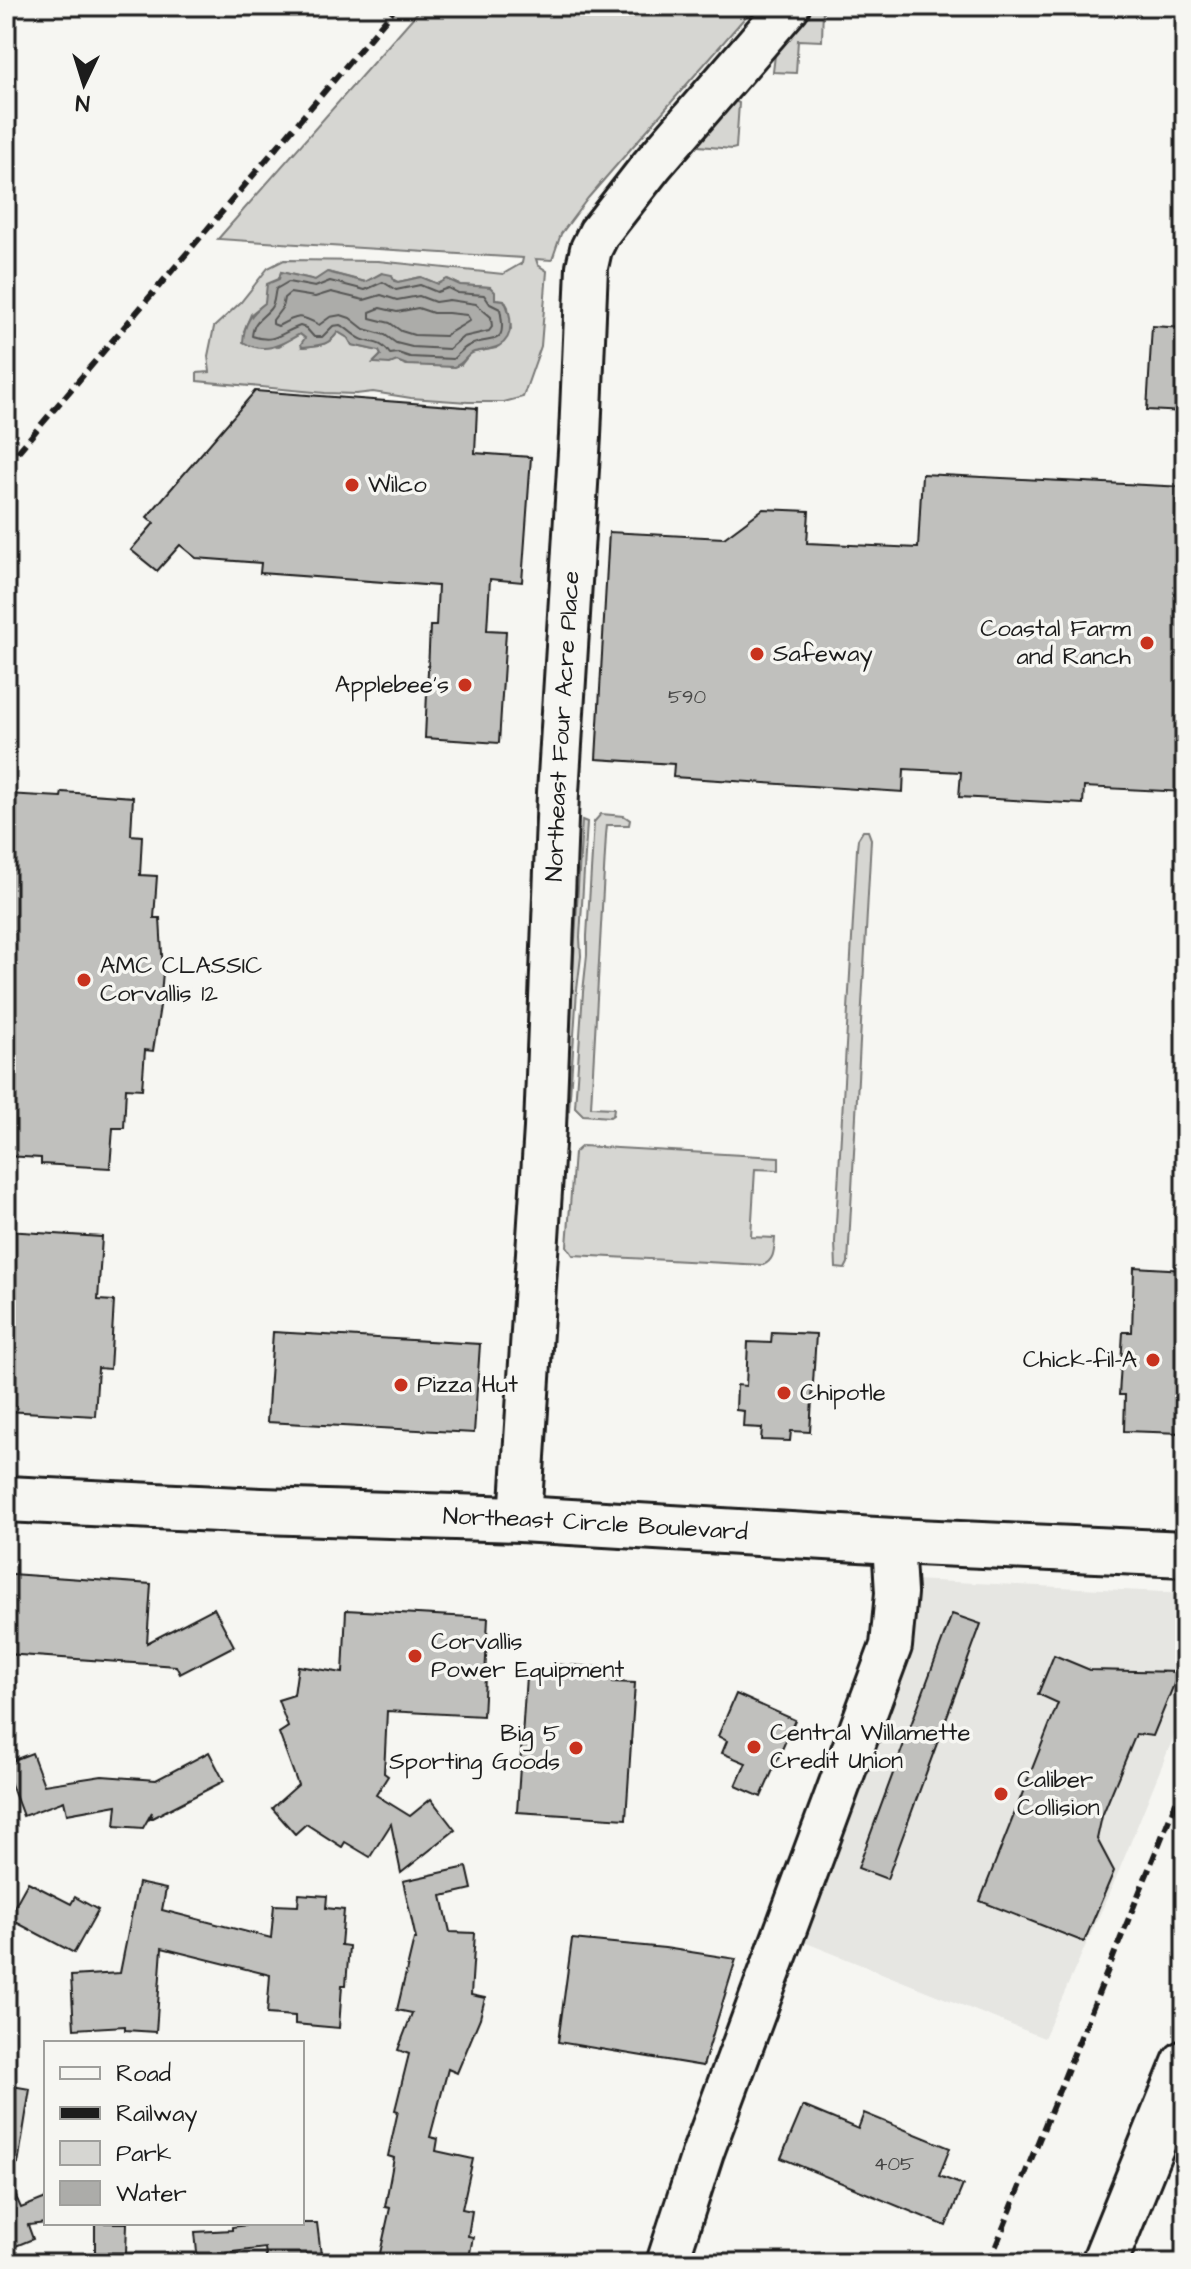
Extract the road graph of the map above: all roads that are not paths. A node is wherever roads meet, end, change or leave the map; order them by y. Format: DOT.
graph roads {
  1 [pos="789,6"];
  2 [pos="6,1499"];
  3 [pos="520,1519"];
  4 [pos="893,1541"];
  5 [pos="1185,1554"];
  6 [pos="1185,2063"];
  7 [pos="667,2263"];
  8 [pos="1104,2263"];
  1 -- 3 [label="street, Northeast Four Acre Place"];
  2 -- 3 [label="main road, Northeast Circle Boulevard"];
  3 -- 4 [label="main road, Northeast Circle Boulevard"];
  4 -- 5 [label="main road, Northeast Circle Boulevard"];
  4 -- 7 [label="street"];
  6 -- 8 [label="main road"];
}
